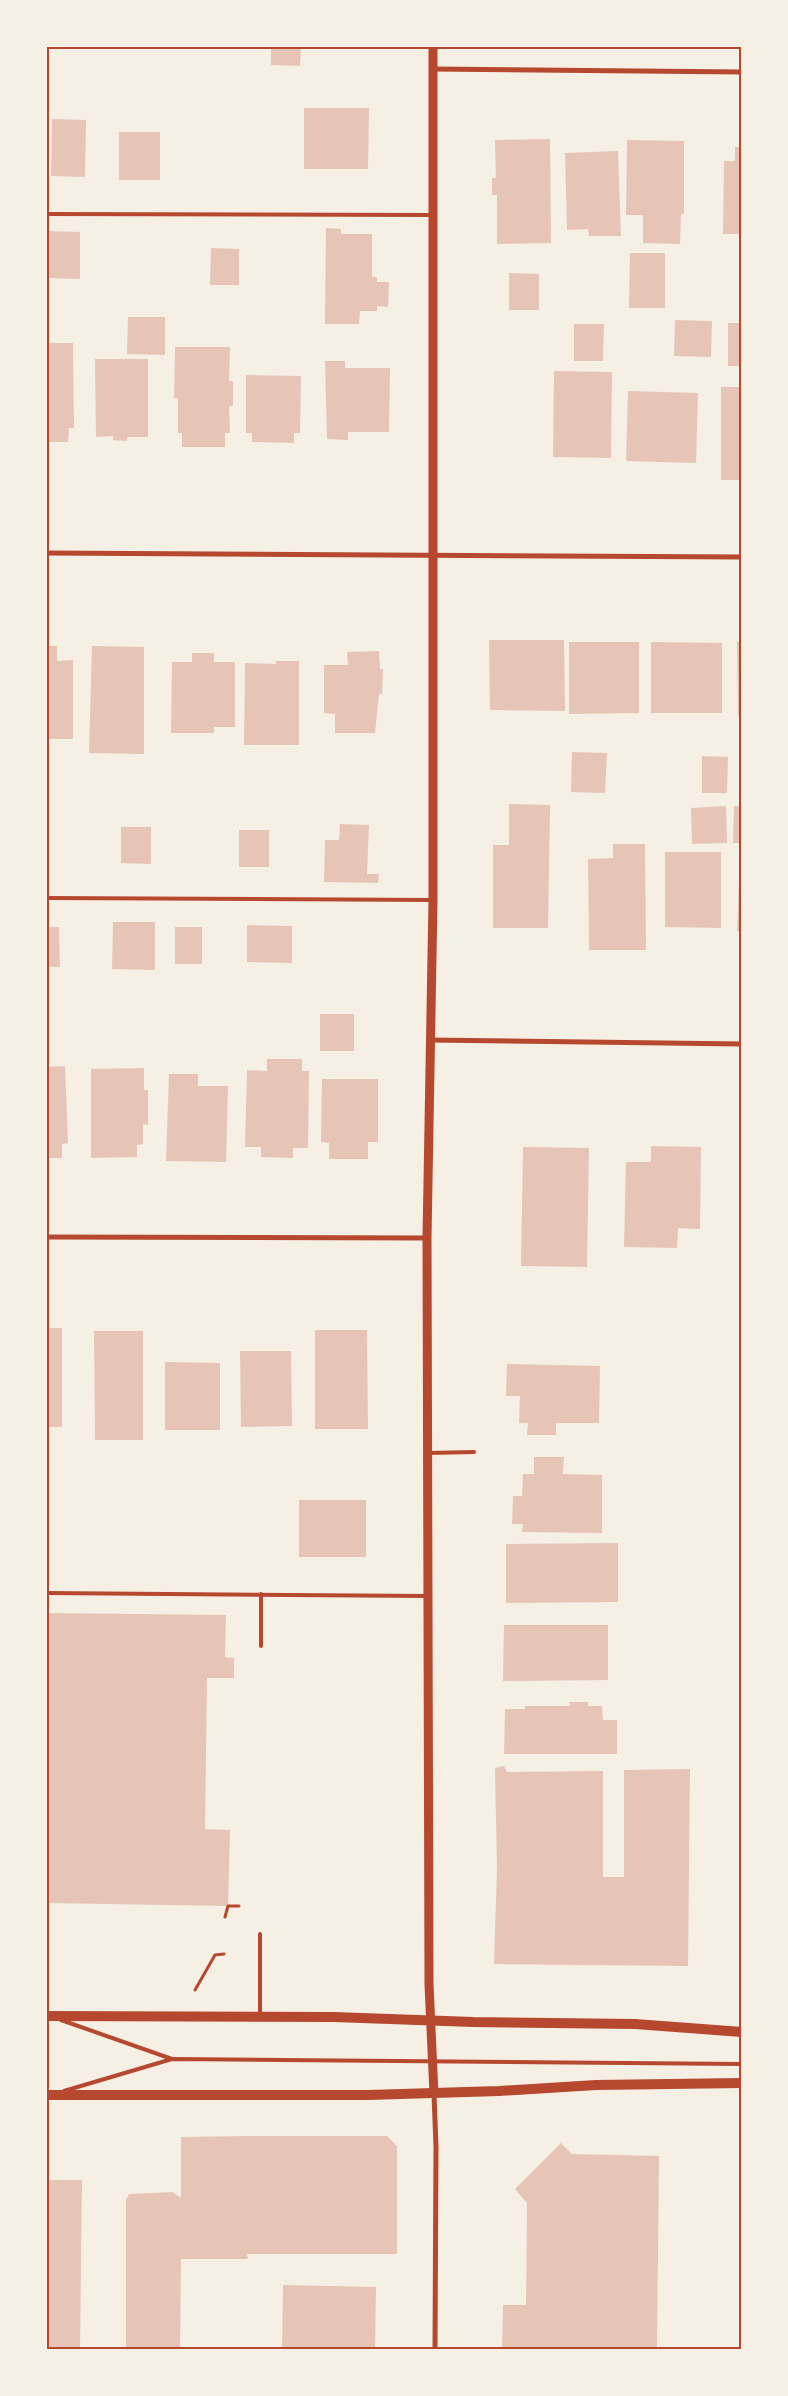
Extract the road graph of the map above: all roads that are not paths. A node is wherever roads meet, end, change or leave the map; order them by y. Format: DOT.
graph roads {
  1 [pos="433,46"];
  2 [pos="433,69"];
  3 [pos="742,72"];
  4 [pos="46,214"];
  5 [pos="433,215"];
  6 [pos="46,553"];
  7 [pos="434,555"];
  8 [pos="742,558"];
  9 [pos="46,898"];
  10 [pos="433,900"];
  11 [pos="430,1040"];
  12 [pos="742,1044"];
  13 [pos="46,1237"];
  14 [pos="428,1238"];
  15 [pos="474,1452"];
  16 [pos="428,1453"];
  17 [pos="46,1592"];
  18 [pos="261,1594"];
  19 [pos="428,1596"];
  20 [pos="261,1646"];
  21 [pos="260,1934"];
  22 [pos="48,2016"];
  23 [pos="260,2017"];
  24 [pos="431,2020"];
  25 [pos="742,2032"];
  26 [pos="172,2059"];
  27 [pos="432,2062"];
  28 [pos="742,2064"];
  29 [pos="742,2083"];
  30 [pos="434,2094"];
  31 [pos="48,2095"];
  32 [pos="435,2350"];
  1 -- 2 [label="street"];
  2 -- 3 [label="street"];
  2 -- 5 [label="street"];
  4 -- 5 [label="lane"];
  5 -- 7 [label="street"];
  6 -- 7 [label="street"];
  7 -- 8 [label="street"];
  7 -- 10 [label="street"];
  9 -- 10 [label="lane"];
  10 -- 11 [label="street"];
  11 -- 12 [label="street"];
  11 -- 14 [label="street"];
  13 -- 14 [label="street"];
  14 -- 16 [label="street"];
  15 -- 16 [label="lane"];
  16 -- 19 [label="street"];
  17 -- 18 [label="lane"];
  18 -- 19 [label="lane"];
  18 -- 20 [label="lane"];
  19 -- 24 [label="street"];
  21 -- 23 [label="lane"];
  22 -- 23 [label="main road"];
  22 -- 26 [label="lane"];
  23 -- 24 [label="main road"];
  24 -- 25 [label="main road"];
  24 -- 27 [label="street"];
  26 -- 27 [label="lane"];
  26 -- 31 [label="lane"];
  27 -- 28 [label="lane"];
  27 -- 30 [label="street"];
  29 -- 30 [label="main road"];
  30 -- 31 [label="main road"];
  30 -- 32 [label="street"];
}
